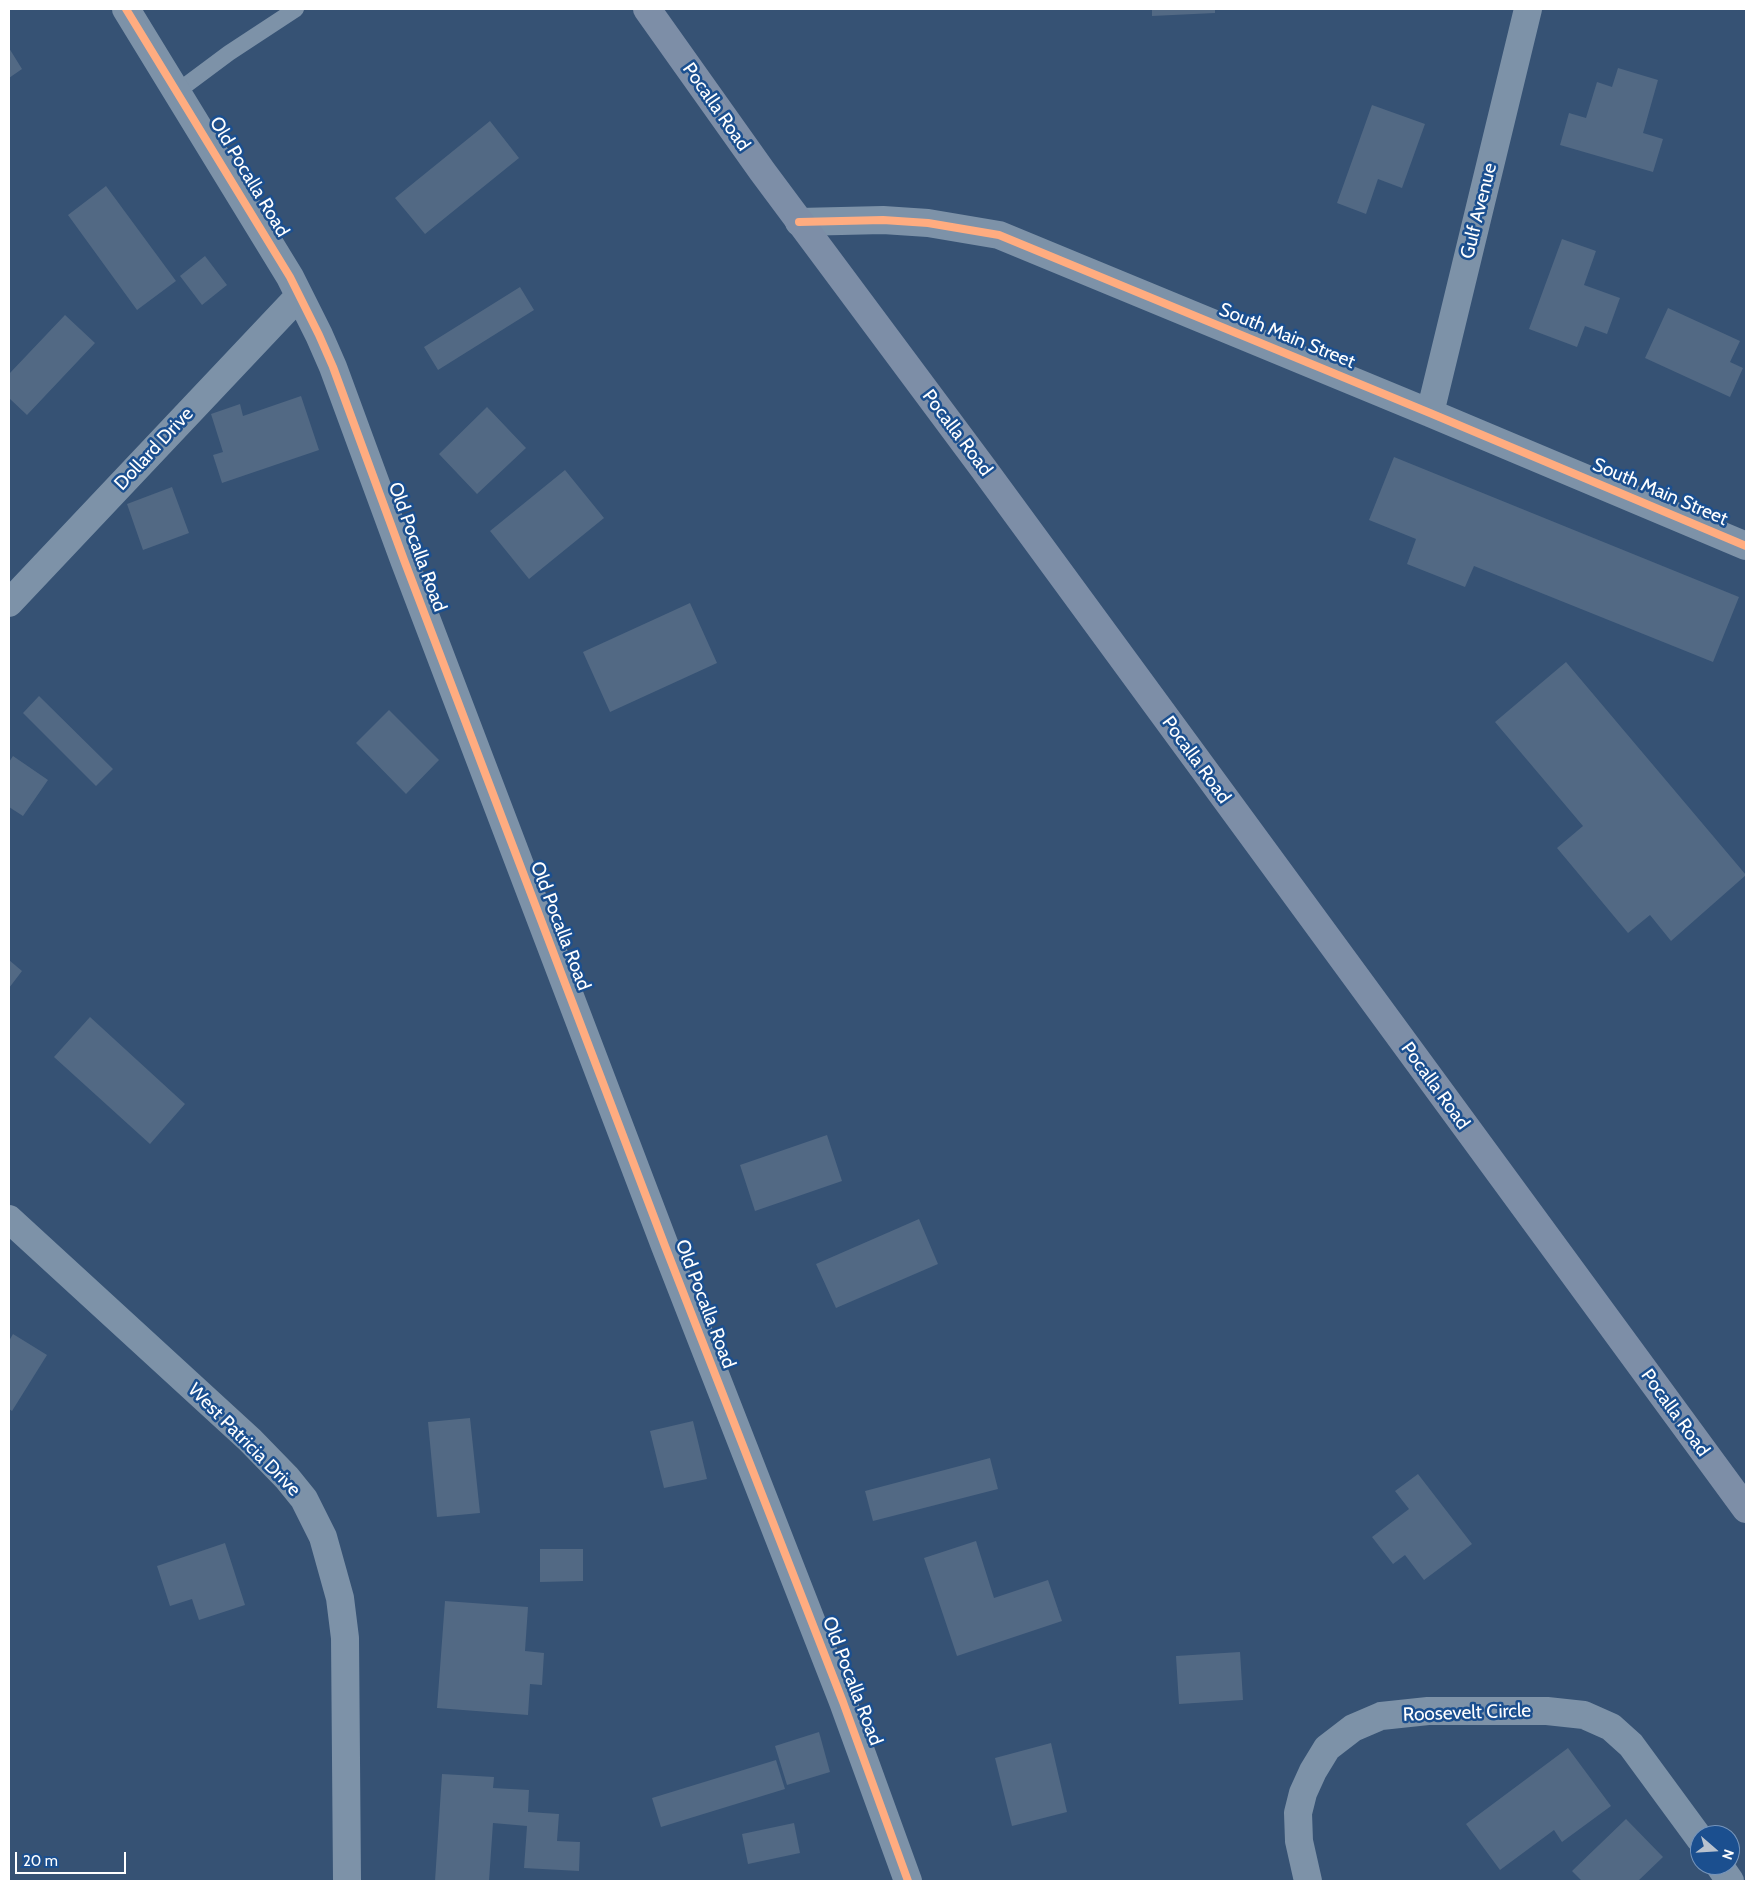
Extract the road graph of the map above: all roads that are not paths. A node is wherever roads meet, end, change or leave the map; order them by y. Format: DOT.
graph roads {
  1 [pos="126,9"];
  2 [pos="296,9"];
  3 [pos="648,9"];
  4 [pos="1528,9"];
  5 [pos="178,91"];
  6 [pos="799,222"];
  7 [pos="299,296"];
  8 [pos="1430,413"];
  9 [pos="1746,546"];
  10 [pos="14,587"];
  11 [pos="9,1219"];
  12 [pos="1746,1509"];
  13 [pos="1690,1825"];
  14 [pos="347,1881"];
  15 [pos="908,1881"];
  16 [pos="1308,1881"];
  1 -- 5 [label="street, Old Pocalla Road"];
  2 -- 5 [label="lane"];
  3 -- 6 [label="main road, Pocalla Road"];
  4 -- 8 [label="street, Gulf Avenue"];
  5 -- 7 [label="street, Old Pocalla Road"];
  6 -- 8 [label="street, South Main Street"];
  6 -- 12 [label="main road, Pocalla Road"];
  7 -- 10 [label="street, Dollard Drive"];
  7 -- 15 [label="street, Old Pocalla Road"];
  8 -- 9 [label="street, South Main Street"];
  11 -- 14 [label="street, West Patricia Drive"];
  13 -- 16 [label="street, Roosevelt Circle"];
}
